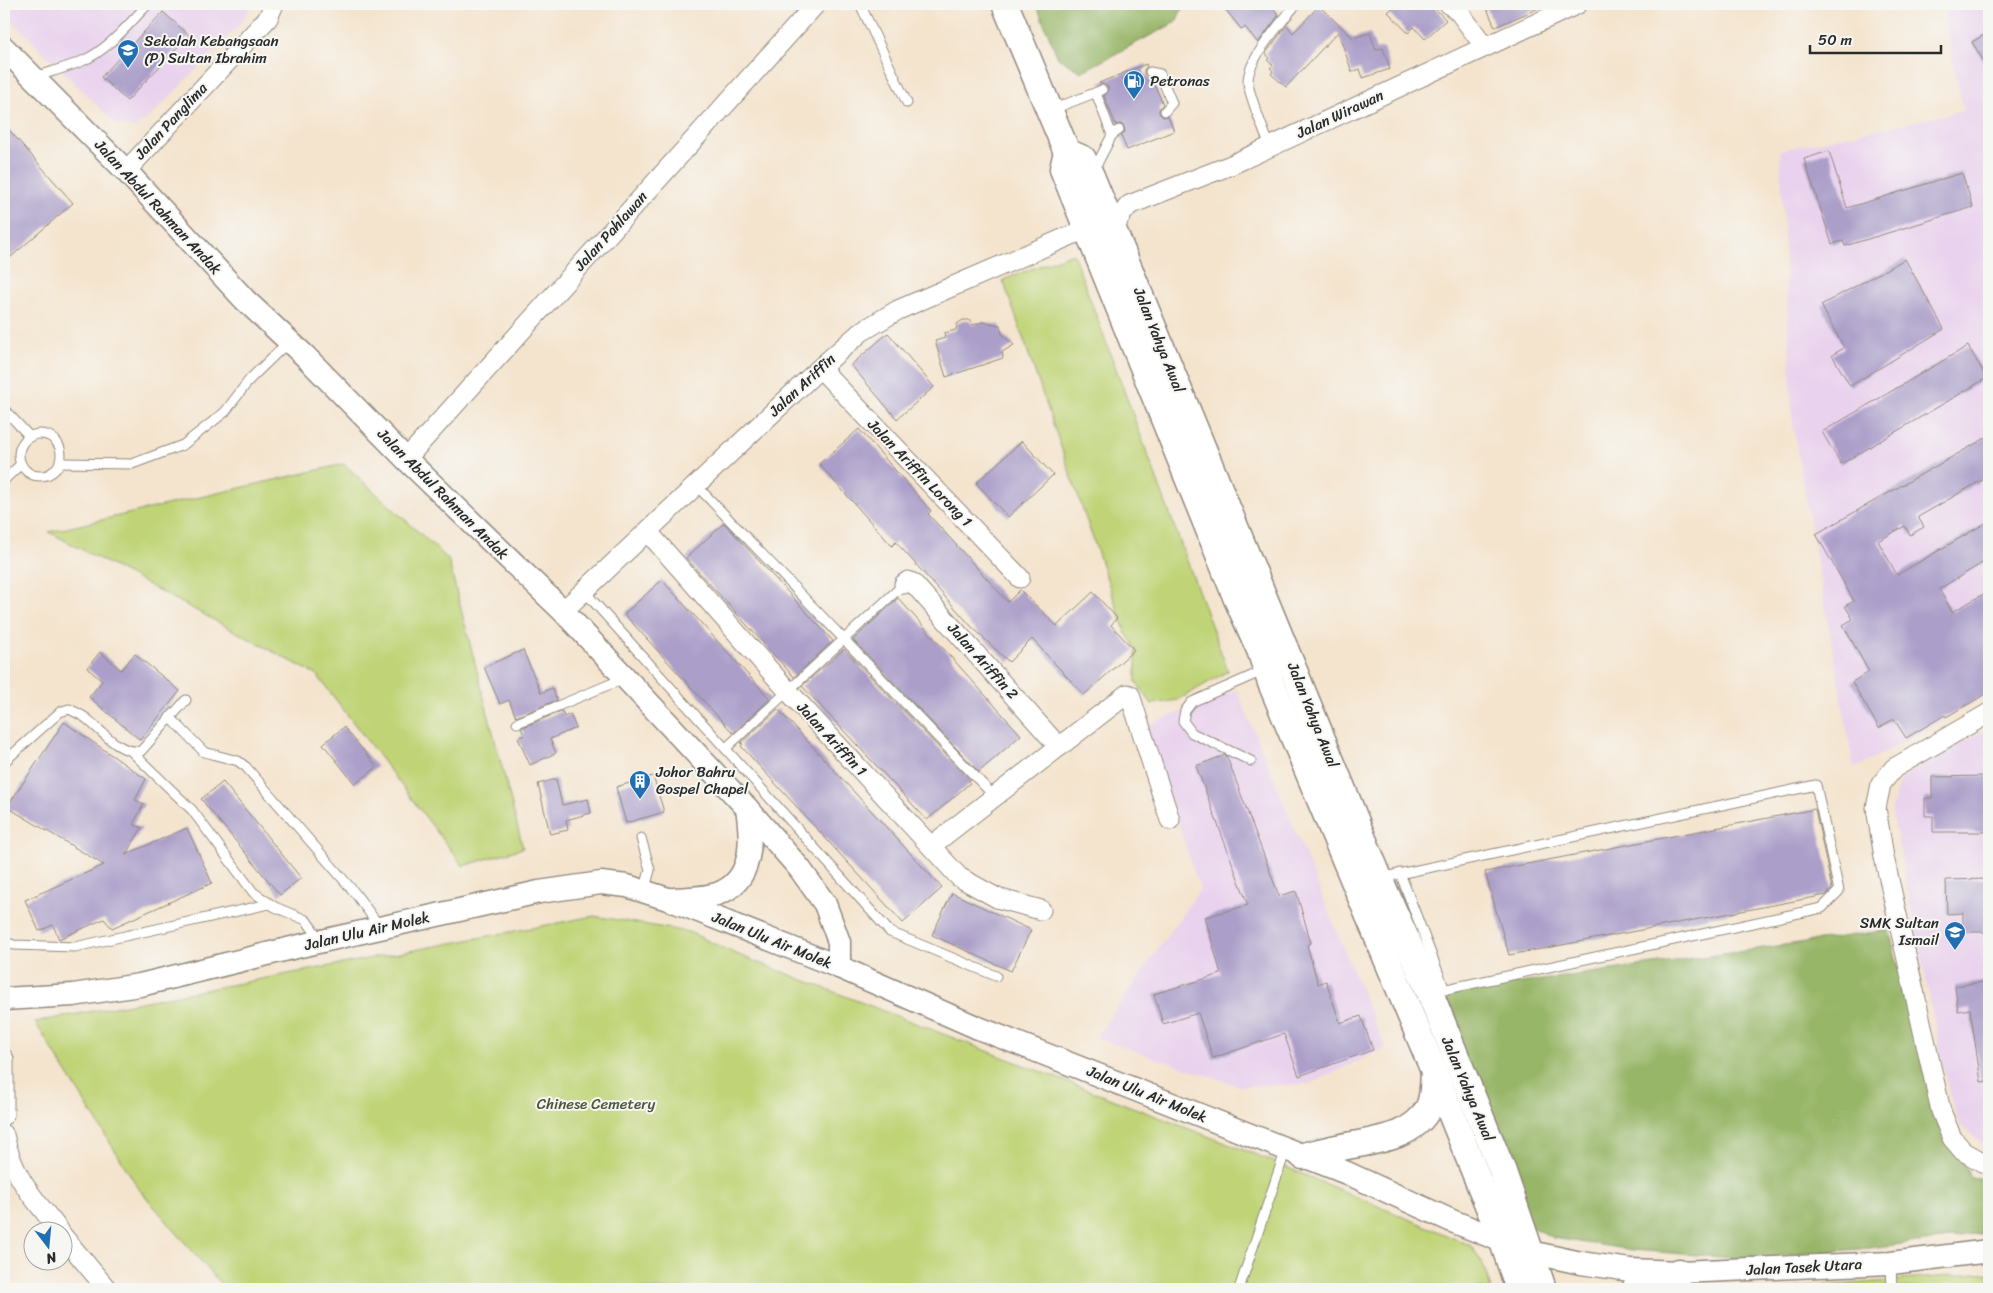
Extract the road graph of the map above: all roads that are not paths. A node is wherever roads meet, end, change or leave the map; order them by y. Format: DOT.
graph roads {
  1 [pos="148,4"];
  2 [pos="274,4"];
  3 [pos="816,4"];
  4 [pos="860,4"];
  5 [pos="1005,4"];
  6 [pos="1449,4"];
  7 [pos="1578,4"];
  8 [pos="1294,7"];
  9 [pos="1485,47"];
  10 [pos="4,48"];
  11 [pos="1150,72"];
  12 [pos="33,78"];
  13 [pos="906,103"];
  14 [pos="1051,110"];
  15 [pos="1165,111"];
  16 [pos="1270,147"];
  17 [pos="1066,152"];
  18 [pos="126,171"];
  19 [pos="1093,182"];
  20 [pos="1129,204"];
  21 [pos="1088,228"];
  22 [pos="1114,232"];
  23 [pos="289,341"];
  24 [pos="820,368"];
  25 [pos="4,410"];
  26 [pos="30,437"];
  27 [pos="406,459"];
  28 [pos="60,463"];
  29 [pos="21,464"];
  30 [pos="4,480"];
  31 [pos="696,485"];
  32 [pos="648,532"];
  33 [pos="1020,578"];
  34 [pos="904,584"];
  35 [pos="584,591"];
  36 [pos="562,611"];
  37 [pos="844,639"];
  38 [pos="1267,669"];
  39 [pos="625,678"];
  40 [pos="788,691"];
  41 [pos="186,700"];
  42 [pos="1989,713"];
  43 [pos="170,717"];
  44 [pos="517,723"];
  45 [pos="1059,747"];
  46 [pos="726,748"];
  47 [pos="132,752"];
  48 [pos="1251,761"];
  49 [pos="4,762"];
  50 [pos="995,797"];
  51 [pos="747,808"];
  52 [pos="1170,820"];
  53 [pos="641,838"];
  54 [pos="931,846"];
  55 [pos="1396,874"];
  56 [pos="644,892"];
  57 [pos="671,900"];
  58 [pos="269,904"];
  59 [pos="1041,910"];
  60 [pos="380,928"];
  61 [pos="322,941"];
  62 [pos="4,942"];
  63 [pos="839,967"];
  64 [pos="996,976"];
  65 [pos="1438,991"];
  66 [pos="4,999"];
  67 [pos="4,1060"];
  68 [pos="1434,1071"];
  69 [pos="4,1115"];
  70 [pos="4,1136"];
  71 [pos="1295,1152"];
  72 [pos="1989,1166"];
  73 [pos="51,1220"];
  74 [pos="1503,1242"];
  75 [pos="72,1247"];
  76 [pos="1989,1251"];
  77 [pos="1530,1252"];
  78 [pos="1891,1263"];
  79 [pos="1679,1272"];
  80 [pos="108,1289"];
  81 [pos="1239,1289"];
  82 [pos="1519,1289"];
  83 [pos="1543,1289"];
  84 [pos="1634,1289"];
  85 [pos="1892,1289"];
  1 -- 12 [label="lane"];
  2 -- 18 [label="street, Jalan Panglima"];
  3 -- 27 [label="street, Jalan Pahlawan"];
  4 -- 13 [label="lane"];
  5 -- 14 [label="main road, Jalan Yahya Awal"];
  6 -- 9 [label="street"];
  7 -- 9 [label="street, Jalan Wirawan"];
  8 -- 16 [label="lane"];
  9 -- 16 [label="street, Jalan Wirawan"];
  10 -- 12 [label="street, Jalan Abdul Rahman Andak"];
  11 -- 15 [label="lane"];
  12 -- 18 [label="street, Jalan Abdul Rahman Andak"];
  14 -- 17 [label="main road, Jalan Yahya Awal"];
  14 -- 19 [label="lane"];
  16 -- 20 [label="street, Jalan Wirawan"];
  17 -- 19 [label="main road, Jalan Yahya Awal"];
  17 -- 21 [label="main road, Jalan Yahya Awal"];
  18 -- 23 [label="street, Jalan Abdul Rahman Andak"];
  19 -- 20 [label="street"];
  19 -- 22 [label="main road, Jalan Yahya Awal"];
  20 -- 22 [label="street"];
  21 -- 24 [label="street, Jalan Ariffin"];
  21 -- 38 [label="main road, Jalan Yahya Awal"];
  22 -- 55 [label="main road, Jalan Yahya Awal"];
  23 -- 27 [label="street, Jalan Abdul Rahman Andak"];
  23 -- 28 [label="lane"];
  24 -- 31 [label="street, Jalan Ariffin"];
  24 -- 33 [label="street, Jalan Ariffin Lorong 1"];
  25 -- 26 [label="lane"];
  26 -- 28 [label="lane"];
  26 -- 29 [label="lane"];
  27 -- 36 [label="street, Jalan Abdul Rahman Andak"];
  28 -- 29 [label="lane"];
  29 -- 30 [label="lane"];
  31 -- 32 [label="street, Jalan Ariffin"];
  31 -- 37 [label="lane"];
  32 -- 35 [label="street, Jalan Ariffin"];
  32 -- 40 [label="street, Jalan Ariffin 1"];
  34 -- 37 [label="lane"];
  34 -- 45 [label="street, Jalan Ariffin 2"];
  35 -- 36 [label="street, Jalan Ariffin"];
  35 -- 46 [label="lane"];
  36 -- 39 [label="street, Jalan Abdul Rahman Andak"];
  37 -- 40 [label="lane"];
  37 -- 50 [label="lane"];
  38 -- 48 [label="lane"];
  38 -- 68 [label="main road, Jalan Yahya Awal"];
  39 -- 44 [label="lane"];
  39 -- 51 [label="street, Jalan Abdul Rahman Andak"];
  40 -- 46 [label="lane"];
  40 -- 54 [label="street, Jalan Ariffin 1"];
  41 -- 43 [label="lane"];
  42 -- 72 [label="street"];
  43 -- 47 [label="lane"];
  43 -- 60 [label="lane"];
  45 -- 50 [label="street"];
  45 -- 52 [label="street"];
  46 -- 64 [label="lane"];
  47 -- 49 [label="lane"];
  47 -- 58 [label="lane"];
  50 -- 54 [label="street"];
  51 -- 57 [label="street"];
  51 -- 63 [label="street, Jalan Abdul Rahman Andak"];
  53 -- 56 [label="lane"];
  54 -- 59 [label="street, Jalan Ariffin 1"];
  55 -- 65 [label="main road, Jalan Yahya Awal"];
  55 -- 65 [label="lane"];
  56 -- 57 [label="street, Jalan Ulu Air Molek"];
  56 -- 60 [label="street, Jalan Ulu Air Molek"];
  57 -- 63 [label="street, Jalan Ulu Air Molek"];
  58 -- 61 [label="lane"];
  58 -- 62 [label="lane"];
  60 -- 61 [label="street, Jalan Ulu Air Molek"];
  61 -- 66 [label="street, Jalan Ulu Air Molek"];
  63 -- 71 [label="street, Jalan Ulu Air Molek"];
  65 -- 77 [label="main road, Jalan Yahya Awal"];
  67 -- 69 [label="street"];
  68 -- 71 [label="main road"];
  68 -- 74 [label="main road, Jalan Yahya Awal"];
  70 -- 73 [label="street"];
  71 -- 74 [label="street, Jalan Ulu Air Molek"];
  71 -- 81 [label="lane"];
  74 -- 77 [label="street, Jalan Ulu Air Molek"];
  74 -- 82 [label="main road, Jalan Yahya Awal"];
  75 -- 80 [label="street"];
  76 -- 78 [label="street, Jalan Tasek Utara"];
  77 -- 79 [label="street, Jalan Tasek Utara"];
  77 -- 83 [label="main road, Jalan Yahya Awal"];
  78 -- 79 [label="street, Jalan Tasek Utara"];
  78 -- 85 [label="lane"];
  79 -- 84 [label="main road"];
}
